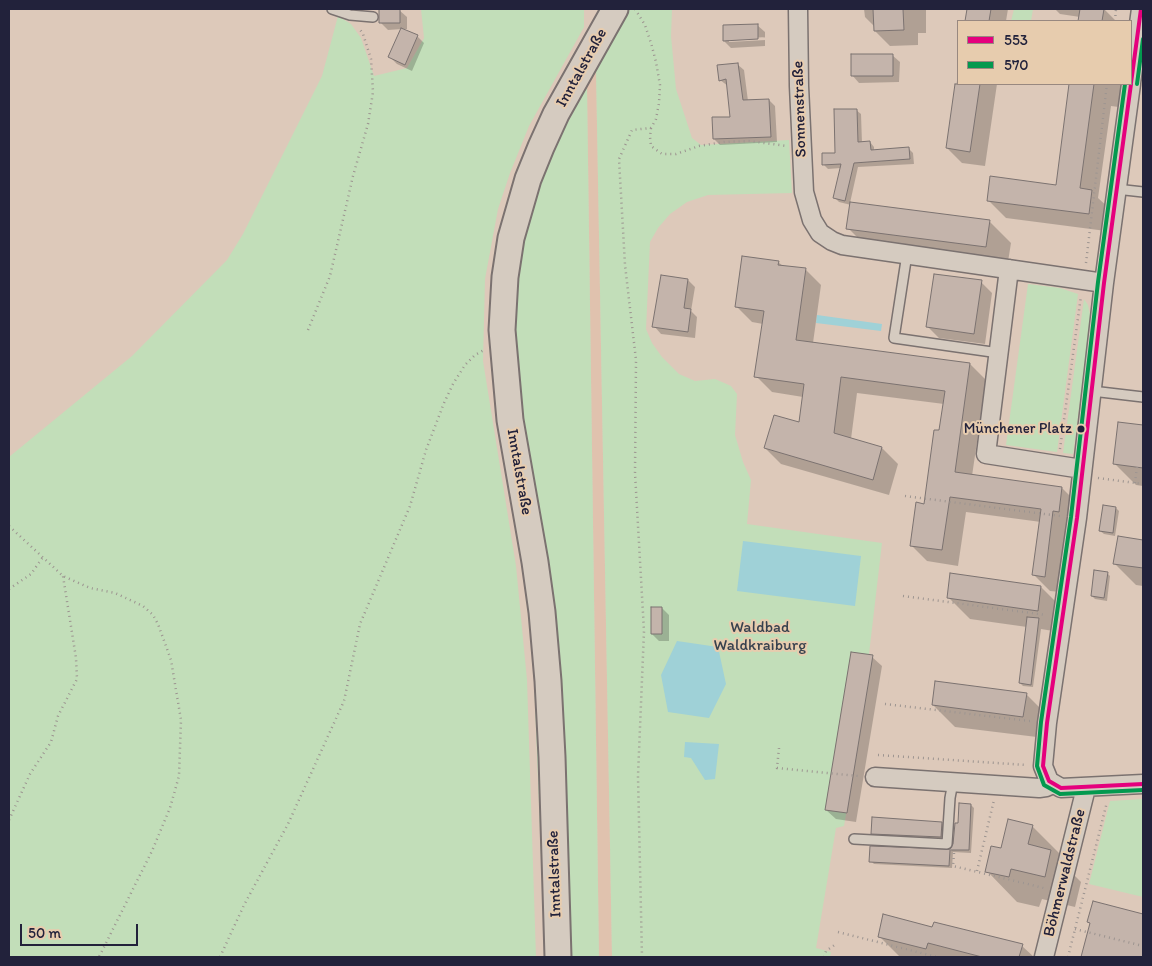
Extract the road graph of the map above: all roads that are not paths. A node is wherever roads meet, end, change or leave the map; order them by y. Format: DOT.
graph roads {
  1 [pos="332,9"];
  2 [pos="615,9"];
  3 [pos="798,9"];
  4 [pos="1141,9"];
  5 [pos="373,17"];
  6 [pos="1132,76"];
  7 [pos="1131,85"];
  8 [pos="1116,189"];
  9 [pos="1143,192"];
  10 [pos="907,254"];
  11 [pos="1009,269"];
  12 [pos="1104,283"];
  13 [pos="999,352"];
  14 [pos="1092,391"];
  15 [pos="1143,397"];
  16 [pos="1082,473"];
  17 [pos="875,777"];
  18 [pos="953,782"];
  19 [pos="1053,784"];
  20 [pos="1143,784"];
  21 [pos="1086,788"];
  22 [pos="854,839"];
  23 [pos="558,957"];
  24 [pos="1044,957"];
  1 -- 5 [label="lane"];
  2 -- 23 [label="main road, Inntalstraße"];
  3 -- 10 [label="street, Sonnenstraße"];
  4 -- 6 [label="street"];
  7 -- 8 [label="street"];
  8 -- 9 [label="lane"];
  8 -- 12 [label="street"];
  10 -- 11 [label="street"];
  10 -- 13 [label="lane"];
  11 -- 12 [label="street"];
  11 -- 13 [label="street"];
  12 -- 14 [label="street"];
  13 -- 16 [label="street"];
  14 -- 15 [label="lane"];
  14 -- 16 [label="street"];
  16 -- 19 [label="street"];
  17 -- 18 [label="street"];
  18 -- 19 [label="street"];
  18 -- 22 [label="lane"];
  19 -- 21 [label="street"];
  20 -- 21 [label="street"];
  21 -- 24 [label="street, Böhmerwaldstraße"];
}
